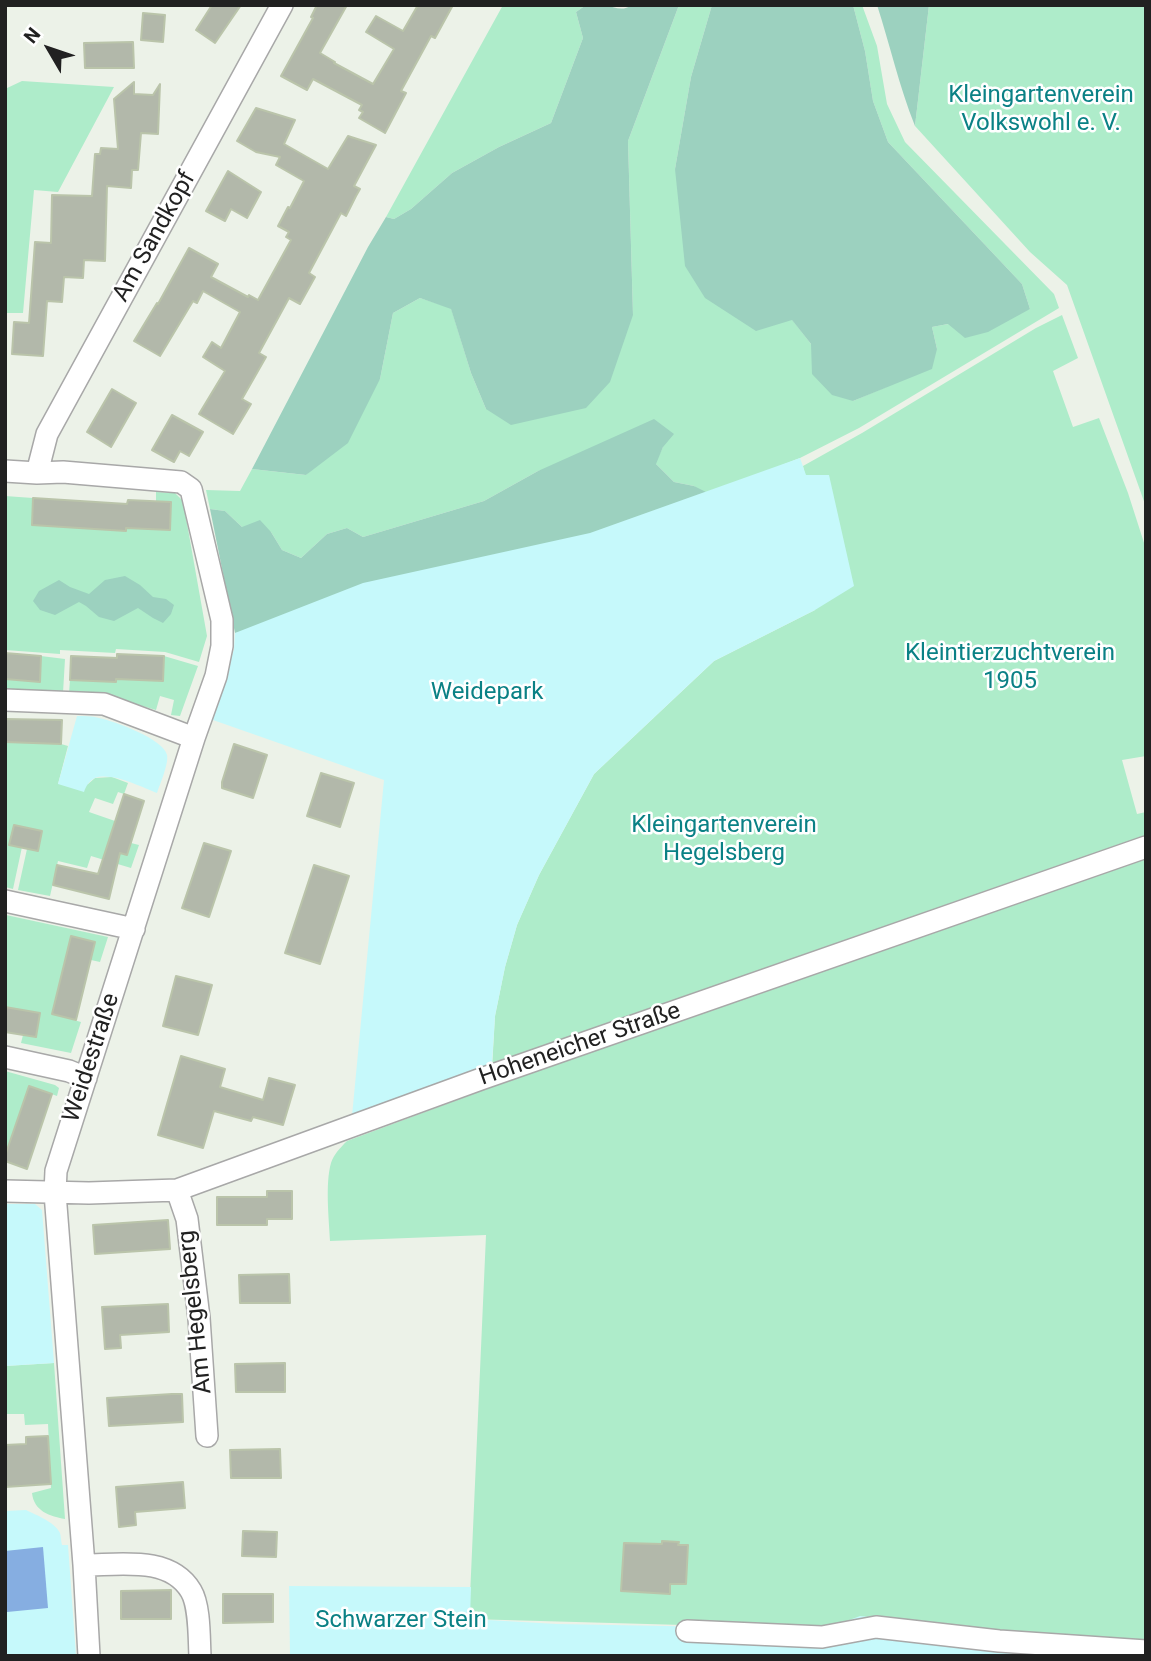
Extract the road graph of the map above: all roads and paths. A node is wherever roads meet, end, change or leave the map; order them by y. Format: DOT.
graph roads {
  1 [pos="282,5"];
  2 [pos="5,471"];
  3 [pos="37,473"];
  4 [pos="5,700"];
  5 [pos="194,738"];
  6 [pos="1146,847"];
  7 [pos="5,901"];
  8 [pos="134,929"];
  9 [pos="5,1057"];
  10 [pos="86,1077"];
  11 [pos="177,1190"];
  12 [pos="5,1191"];
  13 [pos="55,1193"];
  14 [pos="207,1436"];
  15 [pos="84,1566"];
  16 [pos="687,1631"];
  17 [pos="1146,1651"];
  18 [pos="89,1656"];
  19 [pos="200,1656"];
  1 -- 3 [label="street, Am Sandkopf"];
  2 -- 3 [label="street"];
  3 -- 5 [label="street, Weidestraße"];
  4 -- 5 [label="street"];
  5 -- 8 [label="street, Weidestraße"];
  6 -- 11 [label="street, Hoheneicher Straße"];
  7 -- 8 [label="street"];
  8 -- 10 [label="street, Weidestraße"];
  9 -- 10 [label="street"];
  10 -- 13 [label="street, Weidestraße"];
  11 -- 13 [label="street, Hoheneicher Straße"];
  11 -- 14 [label="street, Am Hegelsberg"];
  12 -- 13 [label="street, Hoheneicher Straße"];
  13 -- 15 [label="street, Weidestraße"];
  15 -- 18 [label="street, Weidestraße"];
  15 -- 19 [label="street"];
  16 -- 17 [label="street"];
}
